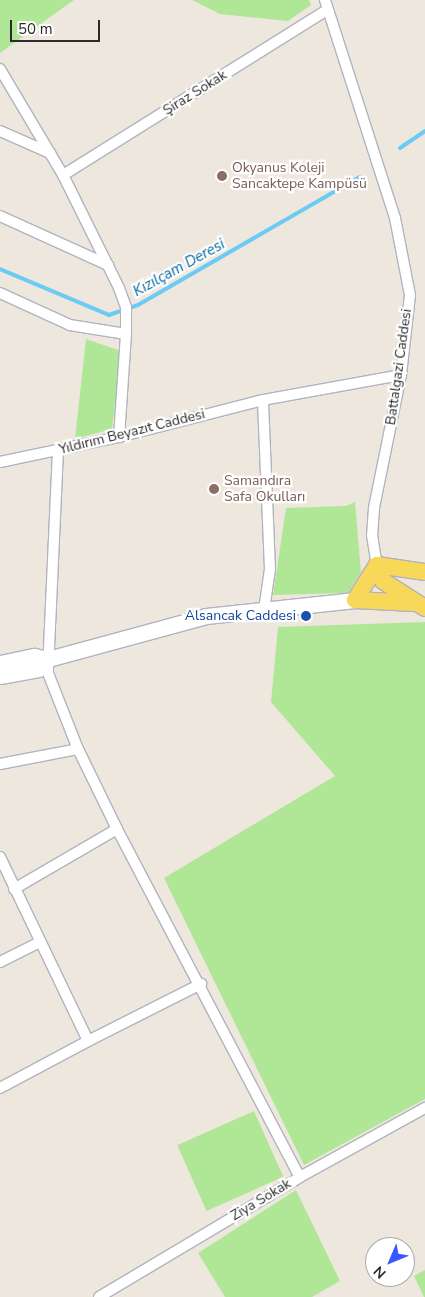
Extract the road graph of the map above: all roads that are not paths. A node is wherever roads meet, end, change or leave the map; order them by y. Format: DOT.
graph roads {
  1 [pos="326,5"];
  2 [pos="0,69"];
  3 [pos="0,131"];
  4 [pos="50,153"];
  5 [pos="63,175"];
  6 [pos="0,216"];
  7 [pos="108,265"];
  8 [pos="0,293"];
  9 [pos="126,334"];
  10 [pos="401,375"];
  11 [pos="263,400"];
  12 [pos="119,437"];
  13 [pos="58,450"];
  14 [pos="0,462"];
  15 [pos="377,564"];
  16 [pos="425,572"];
  17 [pos="355,600"];
  18 [pos="419,606"];
  19 [pos="264,610"];
  20 [pos="48,660"];
  21 [pos="0,663"];
  22 [pos="0,676"];
  23 [pos="78,749"];
  24 [pos="0,764"];
  25 [pos="117,829"];
  26 [pos="0,857"];
  27 [pos="14,889"];
  28 [pos="40,942"];
  29 [pos="0,962"];
  30 [pos="201,984"];
  31 [pos="88,1041"];
  32 [pos="0,1088"];
  33 [pos="425,1108"];
  34 [pos="300,1177"];
  35 [pos="99,1297"];
  1 -- 5 [label="street, Şiraz Sokak"];
  1 -- 10 [label="street, Battalgazi Caddesi"];
  2 -- 4 [label="street"];
  3 -- 4 [label="street"];
  4 -- 5 [label="street"];
  5 -- 7 [label="street"];
  6 -- 7 [label="street"];
  7 -- 9 [label="street"];
  8 -- 9 [label="street"];
  9 -- 12 [label="street"];
  10 -- 11 [label="street, Yıldırım Beyazıt Caddesi"];
  10 -- 15 [label="street, Battalgazi Caddesi"];
  11 -- 12 [label="street, Yıldırım Beyazıt Caddesi"];
  11 -- 19 [label="street"];
  12 -- 13 [label="street, Yıldırım Beyazıt Caddesi"];
  13 -- 14 [label="street, Yıldırım Beyazıt Caddesi"];
  13 -- 20 [label="street"];
  15 -- 16 [label="main road"];
  15 -- 17 [label="main road"];
  15 -- 18 [label="main road"];
  17 -- 18 [label="main road"];
  17 -- 19 [label="street"];
  19 -- 20 [label="street"];
  20 -- 21 [label="street"];
  20 -- 22 [label="street"];
  20 -- 23 [label="street"];
  23 -- 24 [label="street"];
  23 -- 25 [label="street"];
  25 -- 27 [label="street"];
  25 -- 30 [label="street"];
  26 -- 27 [label="street"];
  27 -- 28 [label="street"];
  28 -- 29 [label="street"];
  28 -- 31 [label="street"];
  30 -- 31 [label="street"];
  30 -- 34 [label="street"];
  31 -- 32 [label="street"];
  33 -- 34 [label="street, Ziya Sokak"];
  34 -- 35 [label="street, Ziya Sokak"];
}
